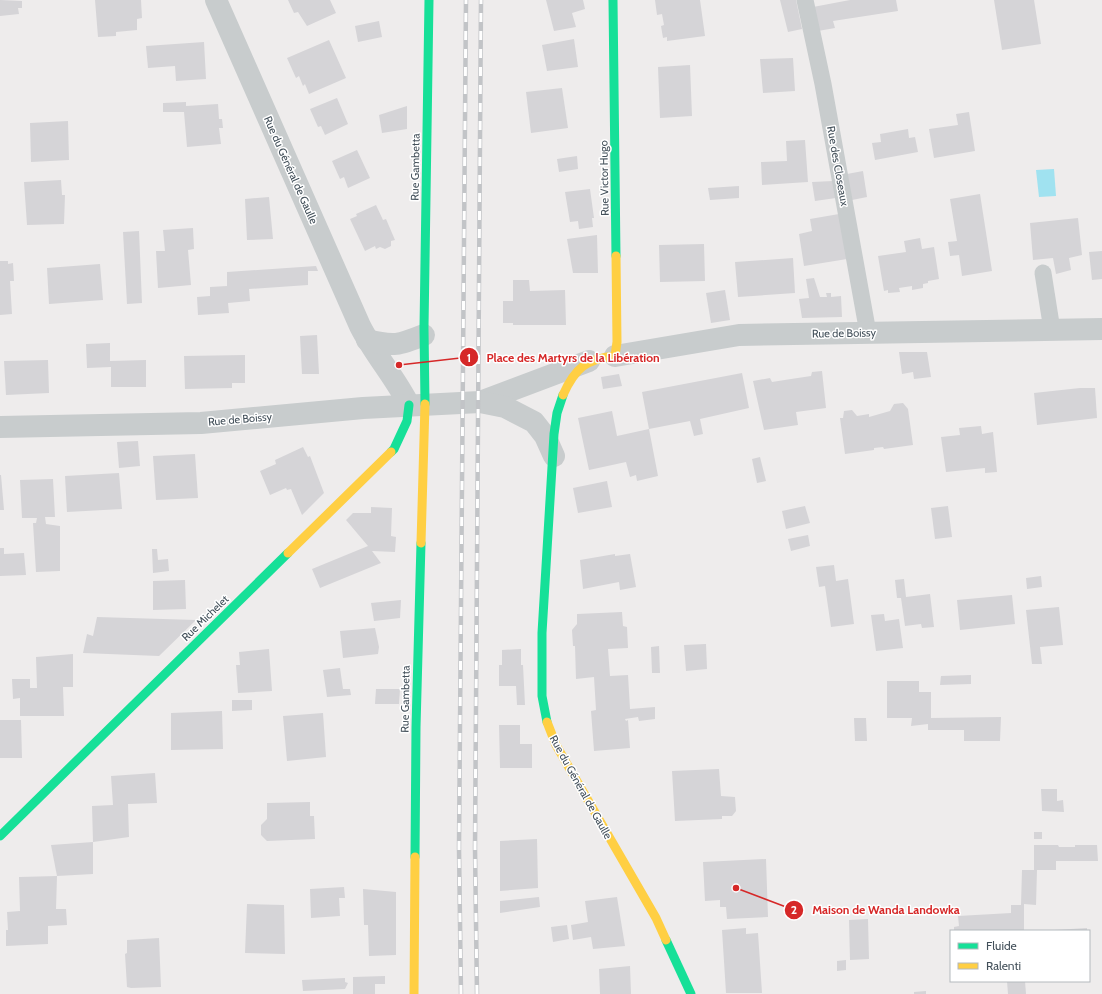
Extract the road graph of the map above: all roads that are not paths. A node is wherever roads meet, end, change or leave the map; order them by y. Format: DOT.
graph roads {
  1 [pos="216,0"];
  2 [pos="430,0"];
  3 [pos="613,0"];
  4 [pos="805,0"];
  5 [pos="1043,273"];
  6 [pos="1102,329"];
  7 [pos="1052,330"];
  8 [pos="868,333"];
  9 [pos="424,335"];
  10 [pos="367,340"];
  11 [pos="615,356"];
  12 [pos="589,361"];
  13 [pos="480,402"];
  14 [pos="417,404"];
  15 [pos="0,427"];
  16 [pos="554,456"];
  17 [pos="0,836"];
  18 [pos="414,994"];
  19 [pos="691,994"];
  1 -- 10 [label="street, Rue du Général de Gaulle"];
  2 -- 9 [label="street, Rue Gambetta"];
  3 -- 11 [label="street, Rue Victor Hugo"];
  4 -- 8 [label="lane, Rue des Closeaux"];
  5 -- 7 [label="lane"];
  6 -- 7 [label="street, Rue de Boissy"];
  7 -- 8 [label="street, Rue de Boissy"];
  8 -- 11 [label="street, Rue de Boissy"];
  9 -- 10 [label="street"];
  9 -- 14 [label="street, Rue Gambetta"];
  10 -- 14 [label="street, Rue du Général de Gaulle"];
  11 -- 12 [label="street, Rue de Boissy"];
  12 -- 13 [label="street, Rue de Boissy"];
  12 -- 16 [label="street, Rue du Général de Gaulle"];
  13 -- 14 [label="street, Rue de Boissy"];
  13 -- 16 [label="street, Rue de Boissy"];
  14 -- 15 [label="street, Rue de Boissy"];
  14 -- 17 [label="street, Rue Michelet"];
  14 -- 18 [label="street, Rue Gambetta"];
  16 -- 19 [label="street, Rue du Général de Gaulle"];
}
